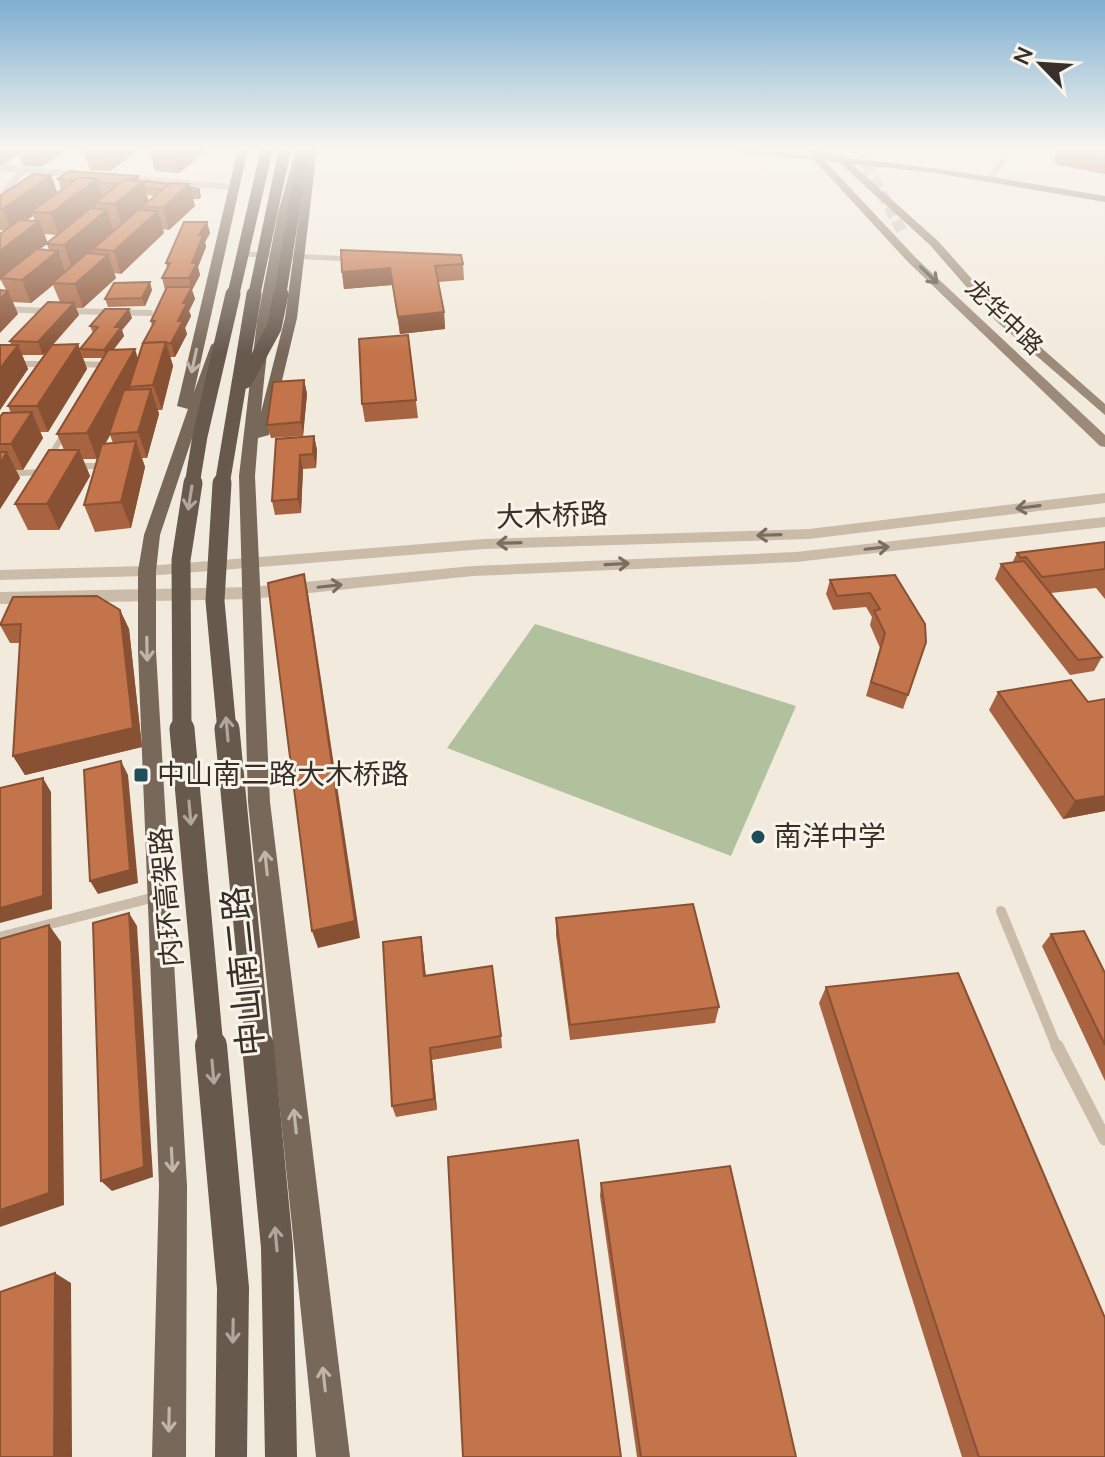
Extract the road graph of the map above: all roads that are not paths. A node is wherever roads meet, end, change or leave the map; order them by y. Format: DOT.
graph roads {
  1 [pos="225,217"];
  2 [pos="237,217"];
  3 [pos="250,217"];
  4 [pos="252,217"];
  5 [pos="280,217"];
  6 [pos="283,217"];
  7 [pos="305,217"];
  8 [pos="874,217"];
  9 [pos="905,217"];
  10 [pos="903,233"];
  11 [pos="245,254"];
  12 [pos="275,255"];
  13 [pos="300,255"];
  14 [pos="362,259"];
  15 [pos="55,300"];
  16 [pos="0,309"];
  17 [pos="43,310"];
  18 [pos="150,313"];
  19 [pos="32,322"];
  20 [pos="1048,359"];
  21 [pos="0,364"];
  22 [pos="49,364"];
  23 [pos="106,365"];
  24 [pos="118,365"];
  25 [pos="41,376"];
  26 [pos="98,378"];
  27 [pos="206,409"];
  28 [pos="1105,411"];
  29 [pos="73,419"];
  30 [pos="1105,443"];
  31 [pos="63,466"];
  32 [pos="114,466"];
  33 [pos="51,470"];
  34 [pos="39,473"];
  35 [pos="0,474"];
  36 [pos="247,476"];
  37 [pos="1105,498"];
  38 [pos="1105,522"];
  39 [pos="152,535"];
  40 [pos="251,562"];
  41 [pos="0,575"];
  42 [pos="147,582"];
  43 [pos="252,593"];
  44 [pos="0,598"];
  45 [pos="159,896"];
  46 [pos="1001,911"];
  47 [pos="0,937"];
  48 [pos="1105,1139"];
  49 [pos="169,1457"];
  50 [pos="231,1457"];
  51 [pos="281,1457"];
  52 [pos="333,1457"];
  1 -- 39 [label="main road, one-way"];
  2 -- 27 [label="highway, bridge"];
  3 -- 27 [label="highway, 内环高架路, bridge"];
  4 -- 11 [label="main road"];
  51 -- 5 [label="highway, one-way, bridge"];
  6 -- 12 [label="main road, 中山南二路"];
  7 -- 13 [label="main road, 中山南二路"];
  8 -- 30 [label="main road, 龙华中路, one-way"];
  9 -- 20 [label="main road, 龙华中路"];
  10 -- 20 [label="main road"];
  11 -- 12 [label="lane"];
  11 -- 39 [label="main road"];
  12 -- 13 [label="lane"];
  12 -- 36 [label="main road, 中山南二路"];
  13 -- 14 [label="lane"];
  13 -- 36 [label="main road, 中山南二路"];
  15 -- 17 [label="lane"];
  16 -- 17 [label="lane"];
  17 -- 18 [label="lane"];
  17 -- 19 [label="lane"];
  20 -- 28 [label="main road, 龙华中路"];
  21 -- 22 [label="lane"];
  22 -- 23 [label="lane"];
  22 -- 25 [label="lane"];
  23 -- 24 [label="lane"];
  23 -- 26 [label="lane"];
  27 -- 50 [label="highway, 内环高架路, one-way, bridge"];
  29 -- 34 [label="lane"];
  31 -- 32 [label="lane"];
  33 -- 34 [label="lane"];
  34 -- 35 [label="lane"];
  36 -- 40 [label="main road, 中山南二路"];
  37 -- 40 [label="street, 大木桥路, one-way"];
  43 -- 38 [label="street, 大木桥路, one-way"];
  39 -- 42 [label="main road"];
  40 -- 42 [label="street, 大木桥路"];
  40 -- 43 [label="main road, 中山南二路"];
  41 -- 42 [label="street, 大木桥路"];
  42 -- 43 [label="street, 大木桥路"];
  42 -- 44 [label="street, 大木桥路"];
  42 -- 45 [label="main road, one-way"];
  52 -- 43 [label="main road, 中山南二路, one-way"];
  45 -- 47 [label="lane"];
  45 -- 49 [label="main road, one-way"];
  46 -- 48 [label="lane"];
}
